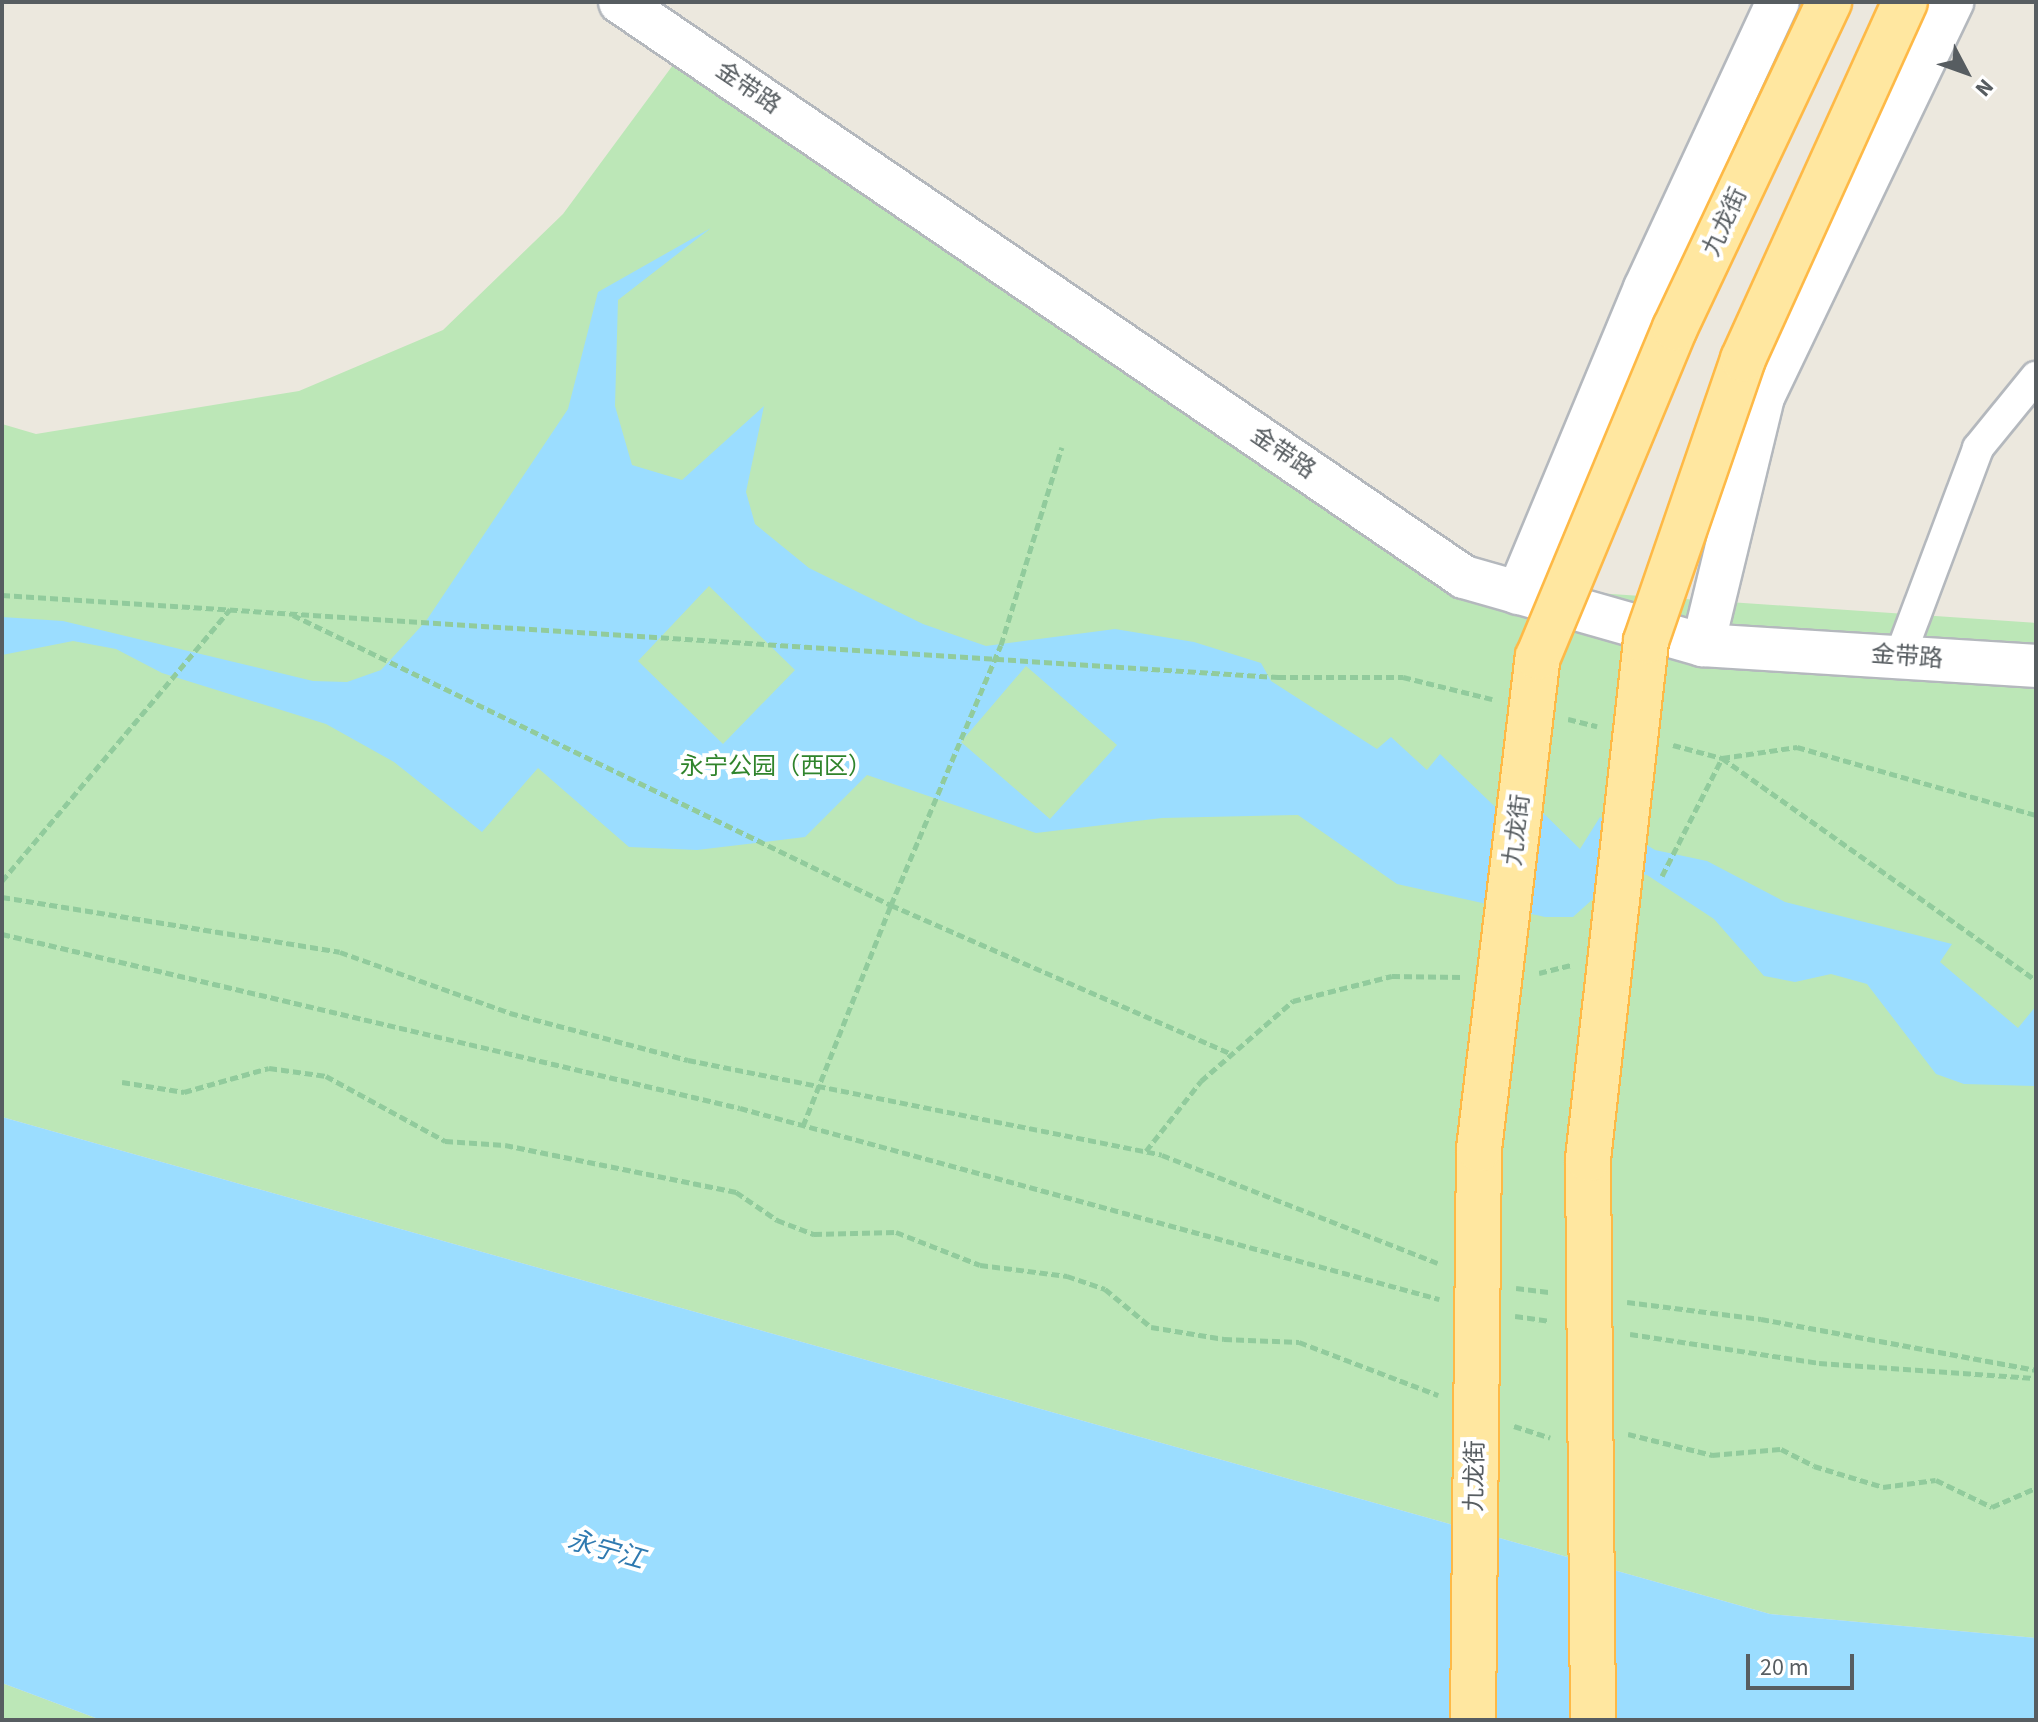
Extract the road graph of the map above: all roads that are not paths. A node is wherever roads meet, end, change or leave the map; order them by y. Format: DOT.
graph roads {
  1 [pos="620,2"];
  2 [pos="1778,2"];
  3 [pos="1829,2"];
  4 [pos="1905,2"];
  5 [pos="1952,2"];
  6 [pos="2036,377"];
  7 [pos="1518,593"];
  8 [pos="1703,645"];
  9 [pos="1900,656"];
  10 [pos="2036,666"];
  11 [pos="1473,1720"];
  12 [pos="1593,1720"];
  1 -- 7 [label="main road, 金带路"];
  2 -- 7 [label="main road, 九龙街"];
  3 -- 11 [label="main road, 九龙街, bridge"];
  4 -- 12 [label="main road, bridge"];
  5 -- 8 [label="main road"];
  6 -- 9 [label="street"];
  7 -- 8 [label="main road, 金带路"];
  8 -- 9 [label="main road, 金带路"];
  9 -- 10 [label="main road, 金带路"];
}
